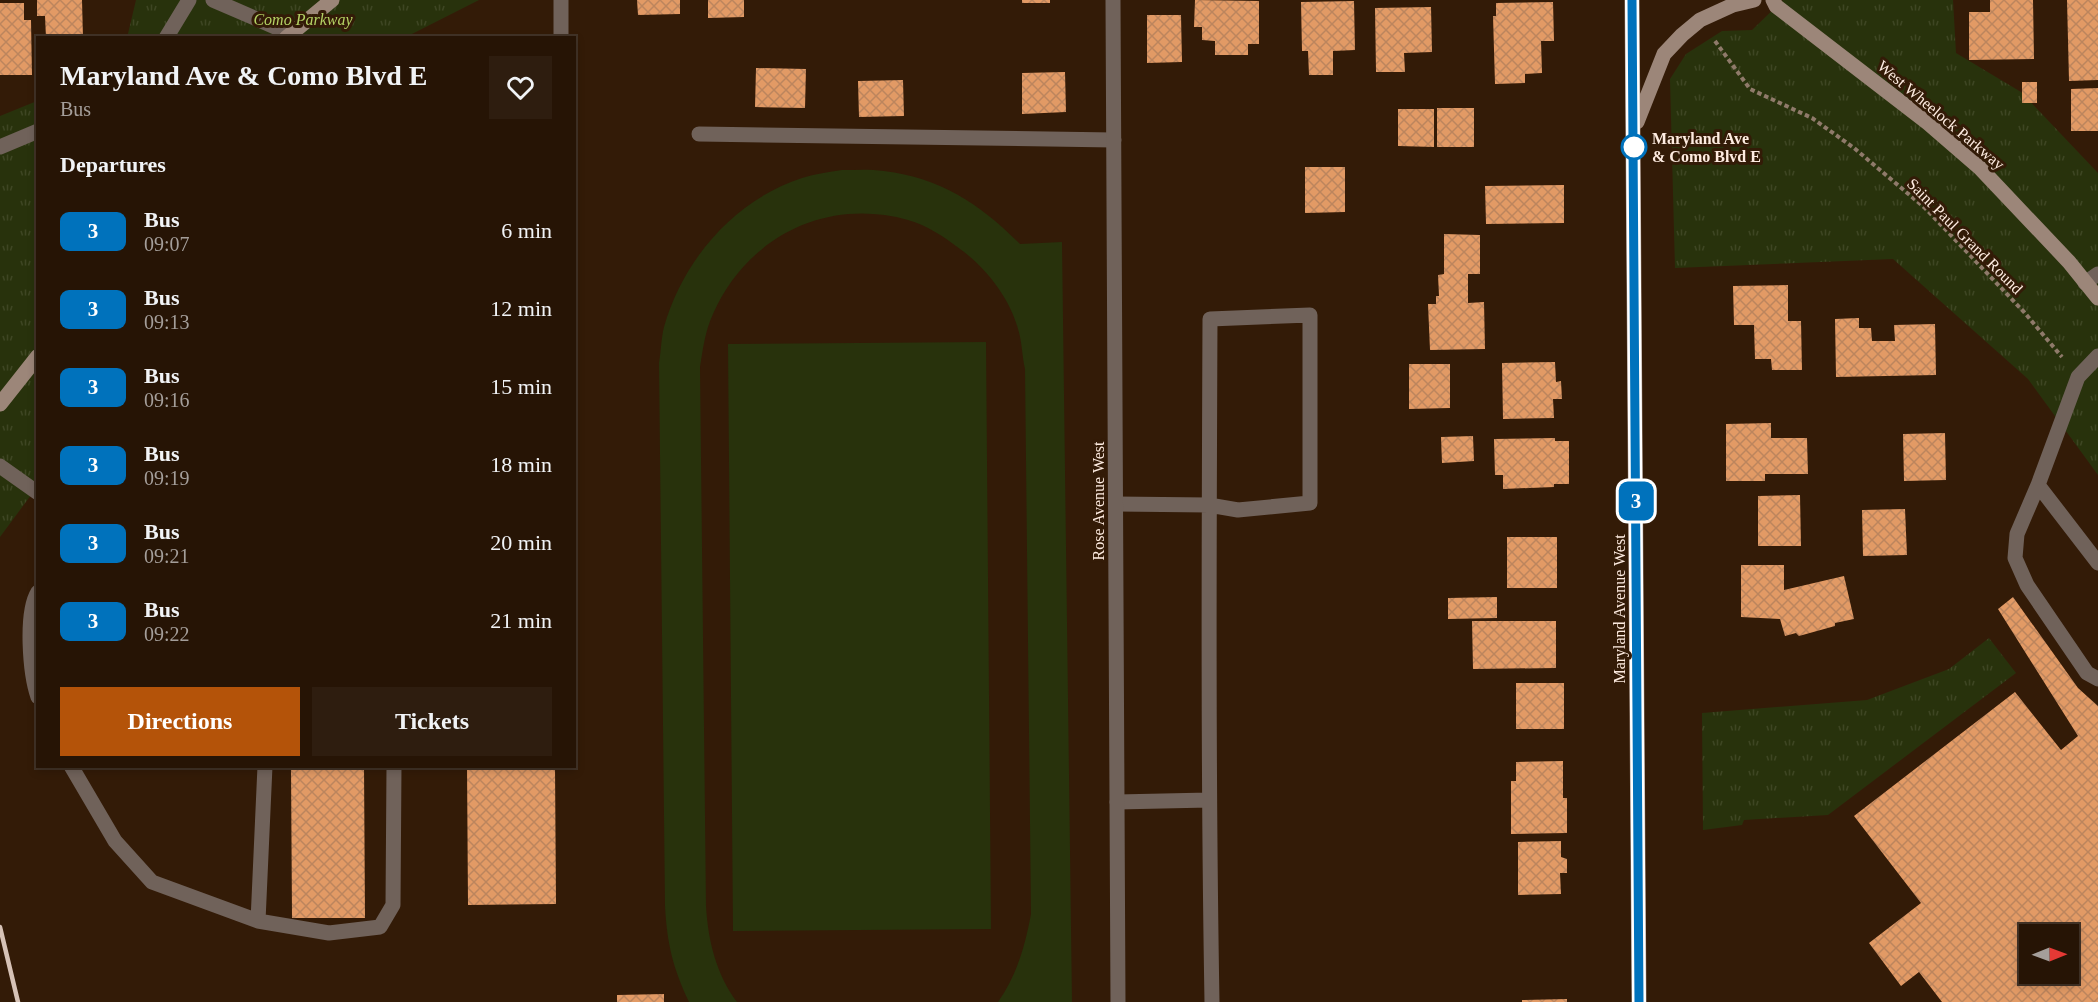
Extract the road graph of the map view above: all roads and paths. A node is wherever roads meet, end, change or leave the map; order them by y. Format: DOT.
graph roads {
  1 [pos="189,0"];
  2 [pos="213,0"];
  3 [pos="332,0"];
  4 [pos="561,0"];
  5 [pos="1113,0"];
  6 [pos="1632,0"];
  7 [pos="1754,0"];
  8 [pos="1773,0"];
  9 [pos="288,35"];
  10 [pos="167,36"];
  11 [pos="561,36"];
  12 [pos="1714,40"];
  13 [pos="1634,130"];
  14 [pos="36,132"];
  15 [pos="699,134"];
  16 [pos="1113,140"];
  17 [pos="0,147"];
  18 [pos="2092,278"];
  19 [pos="2098,298"];
  20 [pos="2098,356"];
  21 [pos="36,359"];
  22 [pos="2078,377"];
  23 [pos="0,404"];
  24 [pos="0,466"];
  25 [pos="2038,485"];
  26 [pos="36,492"];
  27 [pos="1116,504"];
  28 [pos="1209,505"];
  29 [pos="2098,563"];
  30 [pos="36,595"];
  31 [pos="2098,679"];
  32 [pos="36,692"];
  33 [pos="72,768"];
  34 [pos="265,768"];
  35 [pos="394,768"];
  36 [pos="1209,800"];
  37 [pos="1118,802"];
  38 [pos="258,921"];
  39 [pos="1118,1002"];
  40 [pos="1212,1002"];
  41 [pos="1639,1002"];
  1 -- 10 [label="street"];
  2 -- 9 [label="street"];
  3 -- 9 [label="street"];
  4 -- 11 [label="street"];
  5 -- 16 [label="street, Rose Avenue West"];
  6 -- 13 [label="street, Maryland Avenue West"];
  7 -- 13 [label="street"];
  8 -- 18 [label="street, West Wheelock Parkway"];
  12 -- 22 [label="path, Saint Paul Grand Round"];
  13 -- 41 [label="street, Maryland Avenue West"];
  14 -- 17 [label="street"];
  15 -- 16 [label="street"];
  16 -- 27 [label="street, Rose Avenue West"];
  18 -- 19 [label="street, West Wheelock Parkway"];
  20 -- 22 [label="street"];
  21 -- 23 [label="street"];
  22 -- 25 [label="street"];
  24 -- 26 [label="street"];
  25 -- 29 [label="street"];
  25 -- 31 [label="street"];
  27 -- 28 [label="street"];
  27 -- 37 [label="street, Rose Avenue West"];
  28 -- 28 [label="street"];
  28 -- 36 [label="street"];
  30 -- 32 [label="street"];
  33 -- 38 [label="street"];
  34 -- 38 [label="street"];
  35 -- 38 [label="street"];
  36 -- 37 [label="street"];
  36 -- 40 [label="street"];
  37 -- 39 [label="street, Rose Avenue West"];
}
